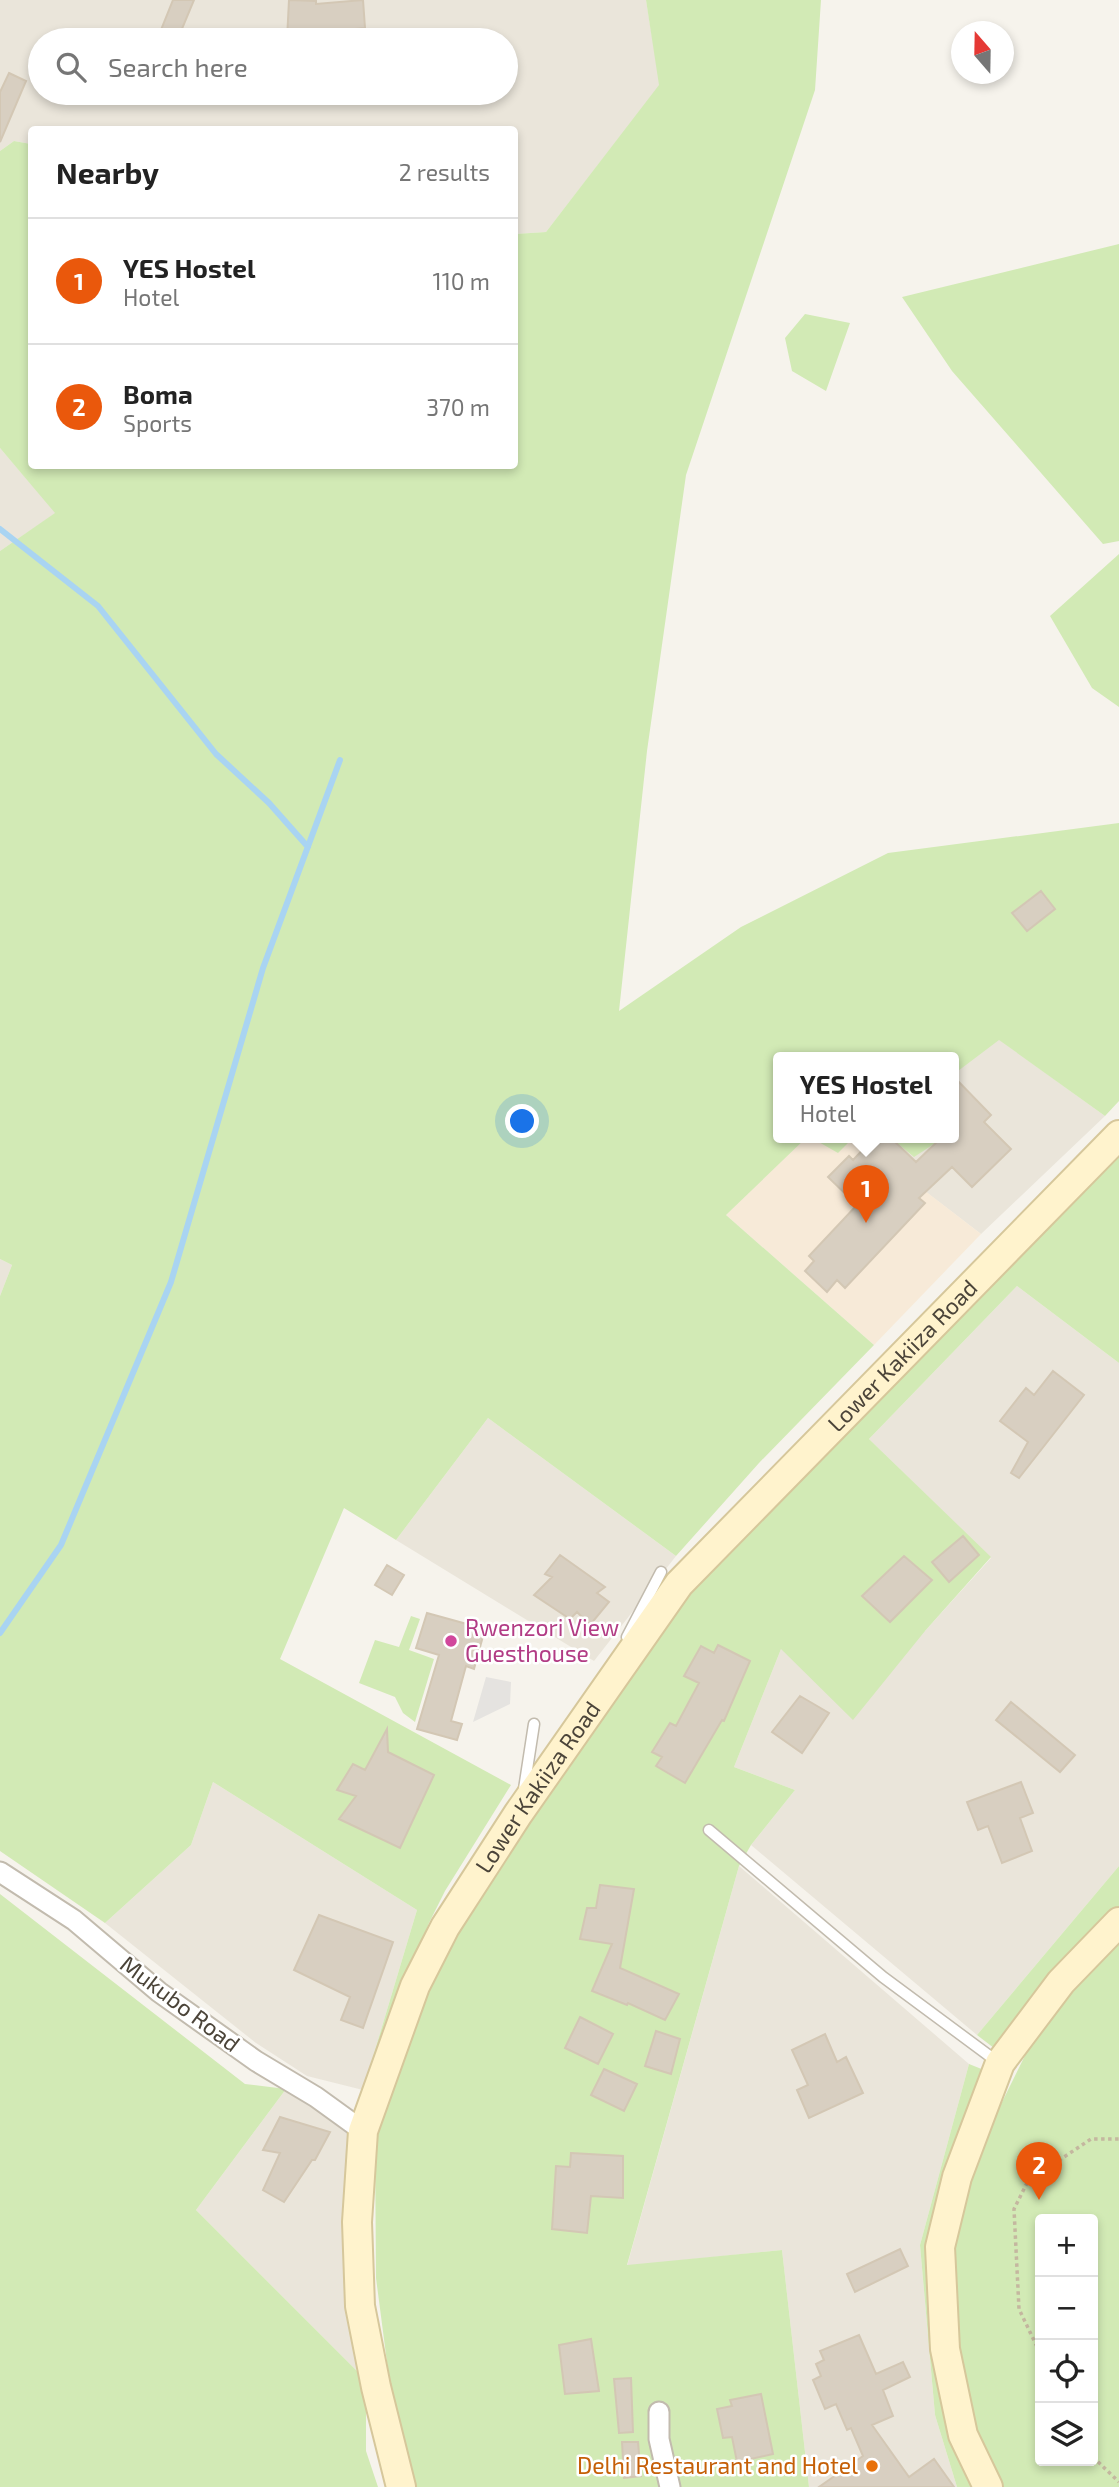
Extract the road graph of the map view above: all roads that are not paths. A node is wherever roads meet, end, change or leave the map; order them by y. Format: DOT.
graph roads {
  1 [pos="1119,1135"];
  2 [pos="661,1572"];
  3 [pos="608,1683"];
  4 [pos="534,1724"];
  5 [pos="518,1814"];
  6 [pos="709,1830"];
  7 [pos="0,1872"];
  8 [pos="1119,1922"];
  9 [pos="1000,2063"];
  10 [pos="363,2131"];
  11 [pos="659,2412"];
  12 [pos="401,2487"];
  13 [pos="670,2487"];
  14 [pos="988,2487"];
  1 -- 3 [label="main road, Lower Kakiiza Road"];
  2 -- 3 [label="lane"];
  3 -- 5 [label="main road, Lower Kakiiza Road"];
  4 -- 5 [label="lane"];
  5 -- 10 [label="main road, Lower Kakiiza Road"];
  6 -- 9 [label="lane"];
  7 -- 10 [label="street, Mukubo Road"];
  8 -- 9 [label="main road"];
  9 -- 14 [label="main road"];
  10 -- 12 [label="main road, Lower Kakiiza Road"];
  11 -- 13 [label="street"];
}
